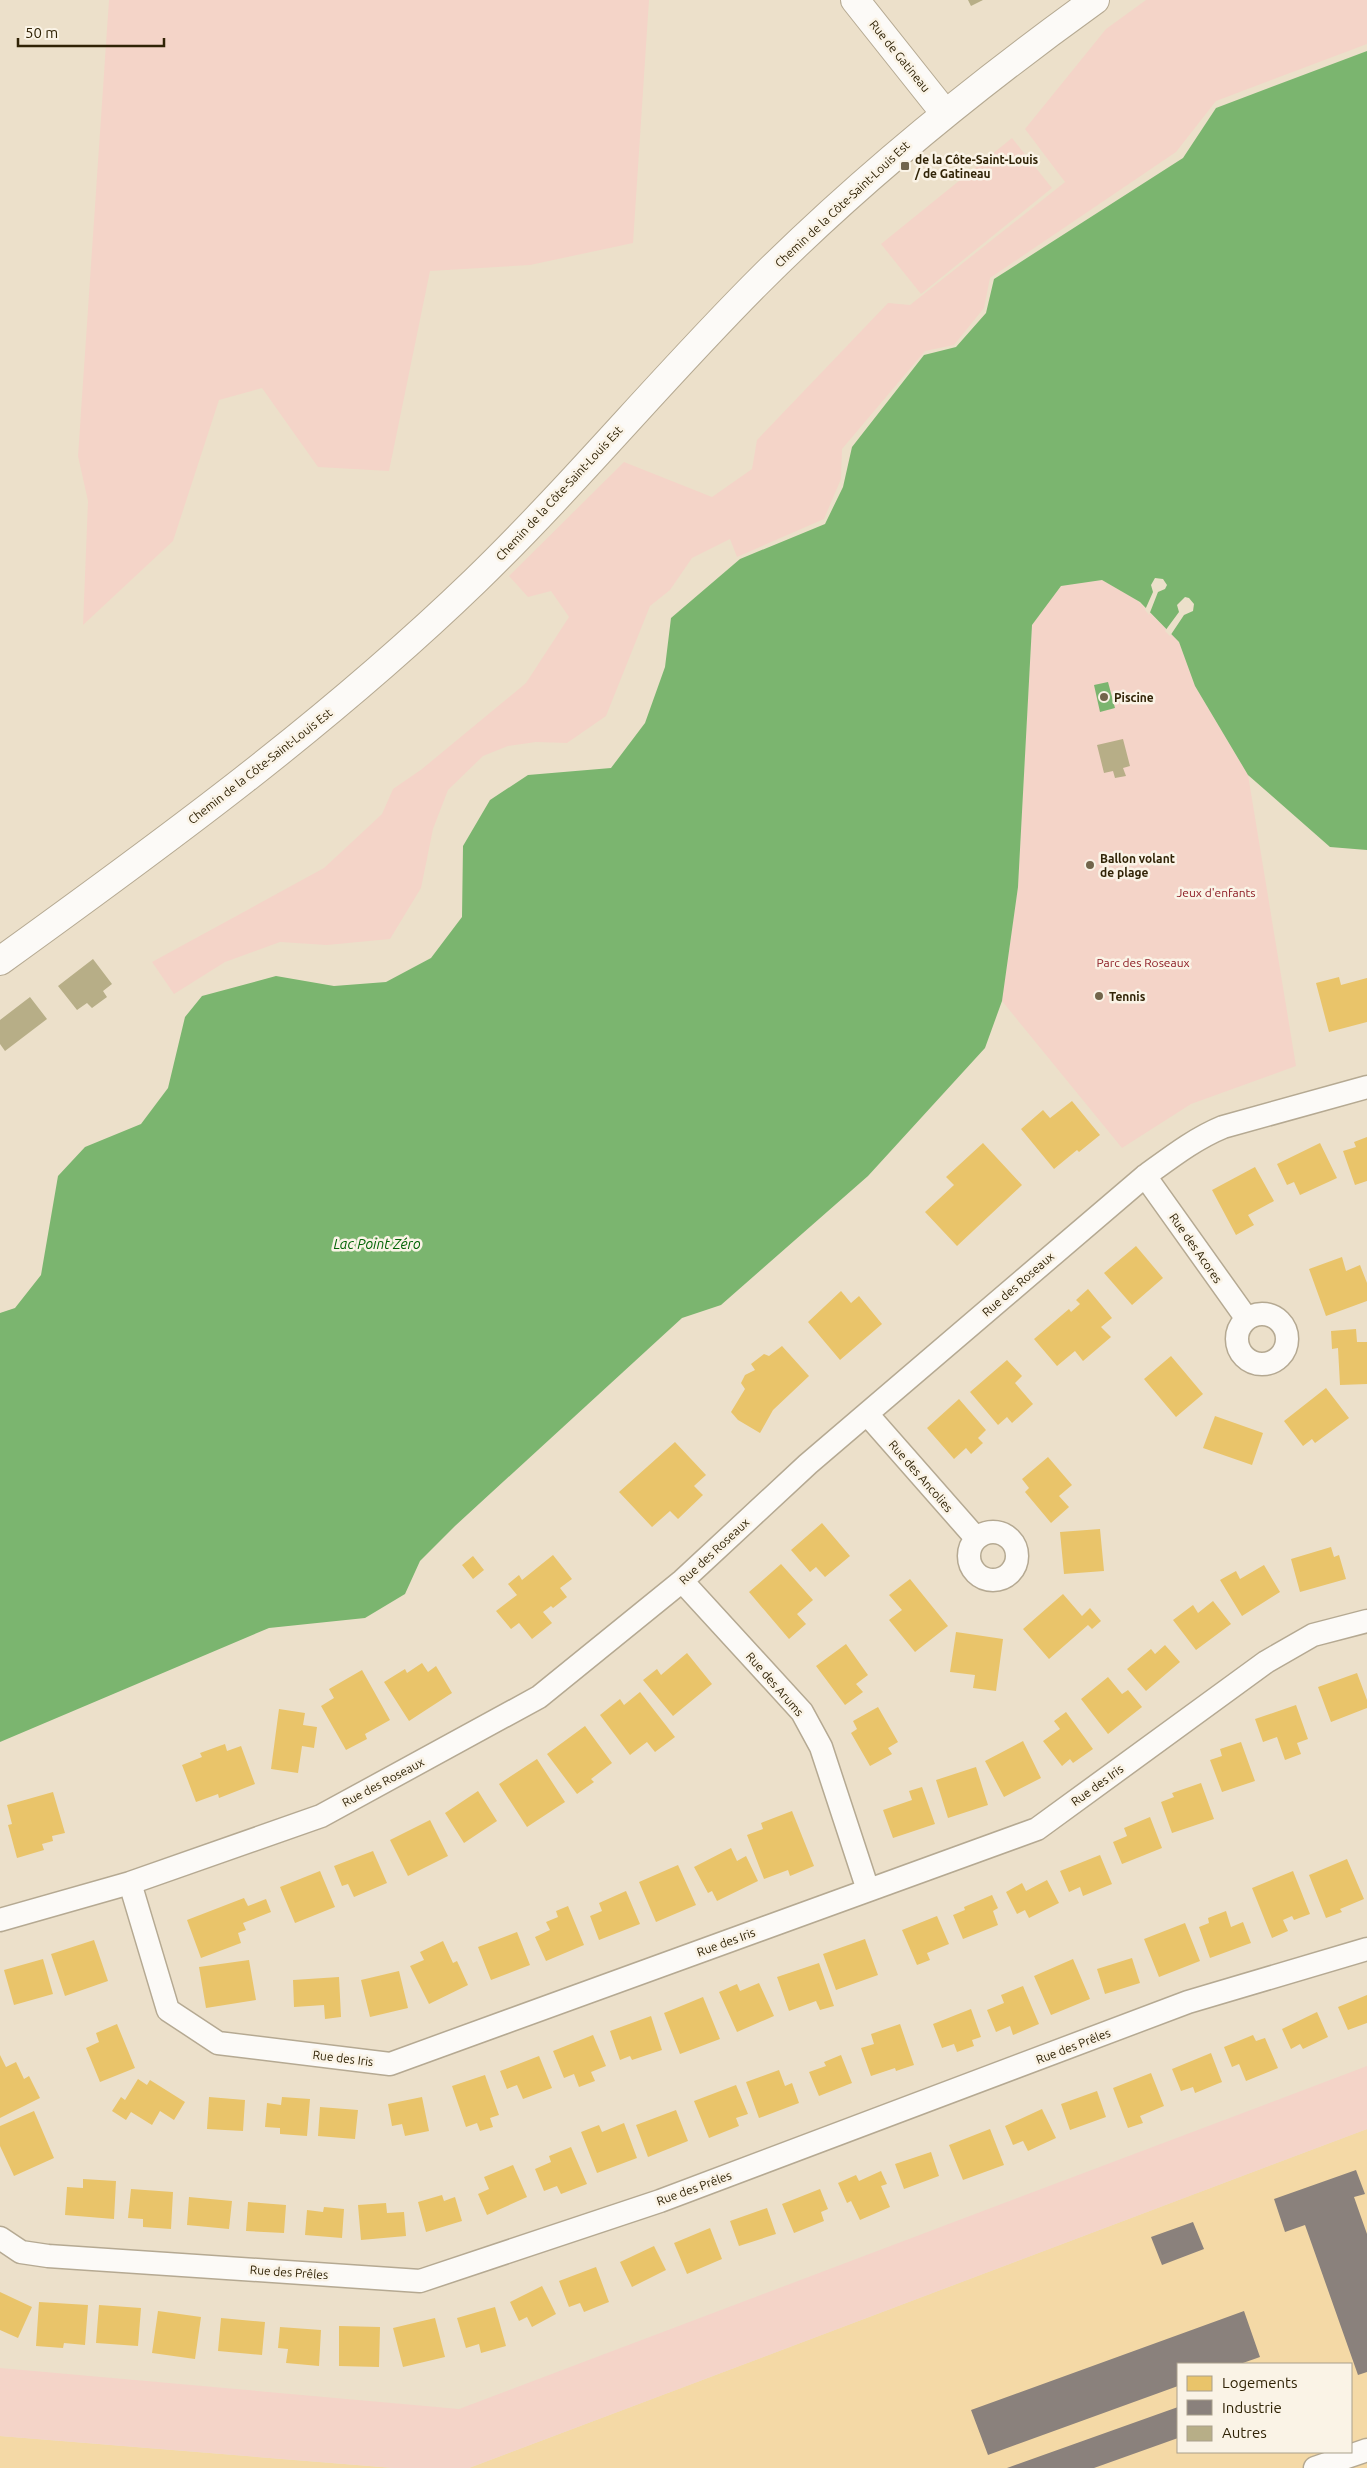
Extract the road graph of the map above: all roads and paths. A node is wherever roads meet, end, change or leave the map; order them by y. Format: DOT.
graph roads {
  1 [pos="855,0"];
  2 [pos="1095,0"];
  3 [pos="944,112"];
  4 [pos="0,961"];
  5 [pos="1367,1087"];
  6 [pos="1145,1176"];
  7 [pos="1247,1319"];
  8 [pos="867,1414"];
  9 [pos="976,1538"];
  10 [pos="682,1581"];
  11 [pos="1367,1621"];
  12 [pos="130,1883"];
  13 [pos="868,1890"];
  14 [pos="0,1920"];
  15 [pos="1367,1949"];
  16 [pos="0,2238"];
  17 [pos="1367,2450"];
  18 [pos="1315,2468"];
  1 -- 3 [label="street, Rue de Gatineau"];
  2 -- 3 [label="street, Chemin de la Côte-Saint-Louis Est"];
  3 -- 4 [label="street, Chemin de la Côte-Saint-Louis Est"];
  5 -- 6 [label="street, Rue des Roseaux"];
  6 -- 7 [label="street, Rue des Acores"];
  6 -- 8 [label="street, Rue des Roseaux"];
  8 -- 9 [label="street, Rue des Ancolies"];
  8 -- 10 [label="street, Rue des Roseaux"];
  10 -- 12 [label="street, Rue des Roseaux"];
  10 -- 13 [label="street, Rue des Arums"];
  11 -- 13 [label="street, Rue des Iris"];
  12 -- 13 [label="street, Rue des Iris"];
  12 -- 14 [label="street, Rue des Roseaux"];
  15 -- 16 [label="street, Rue des Prêles"];
  17 -- 18 [label="street"];
}
